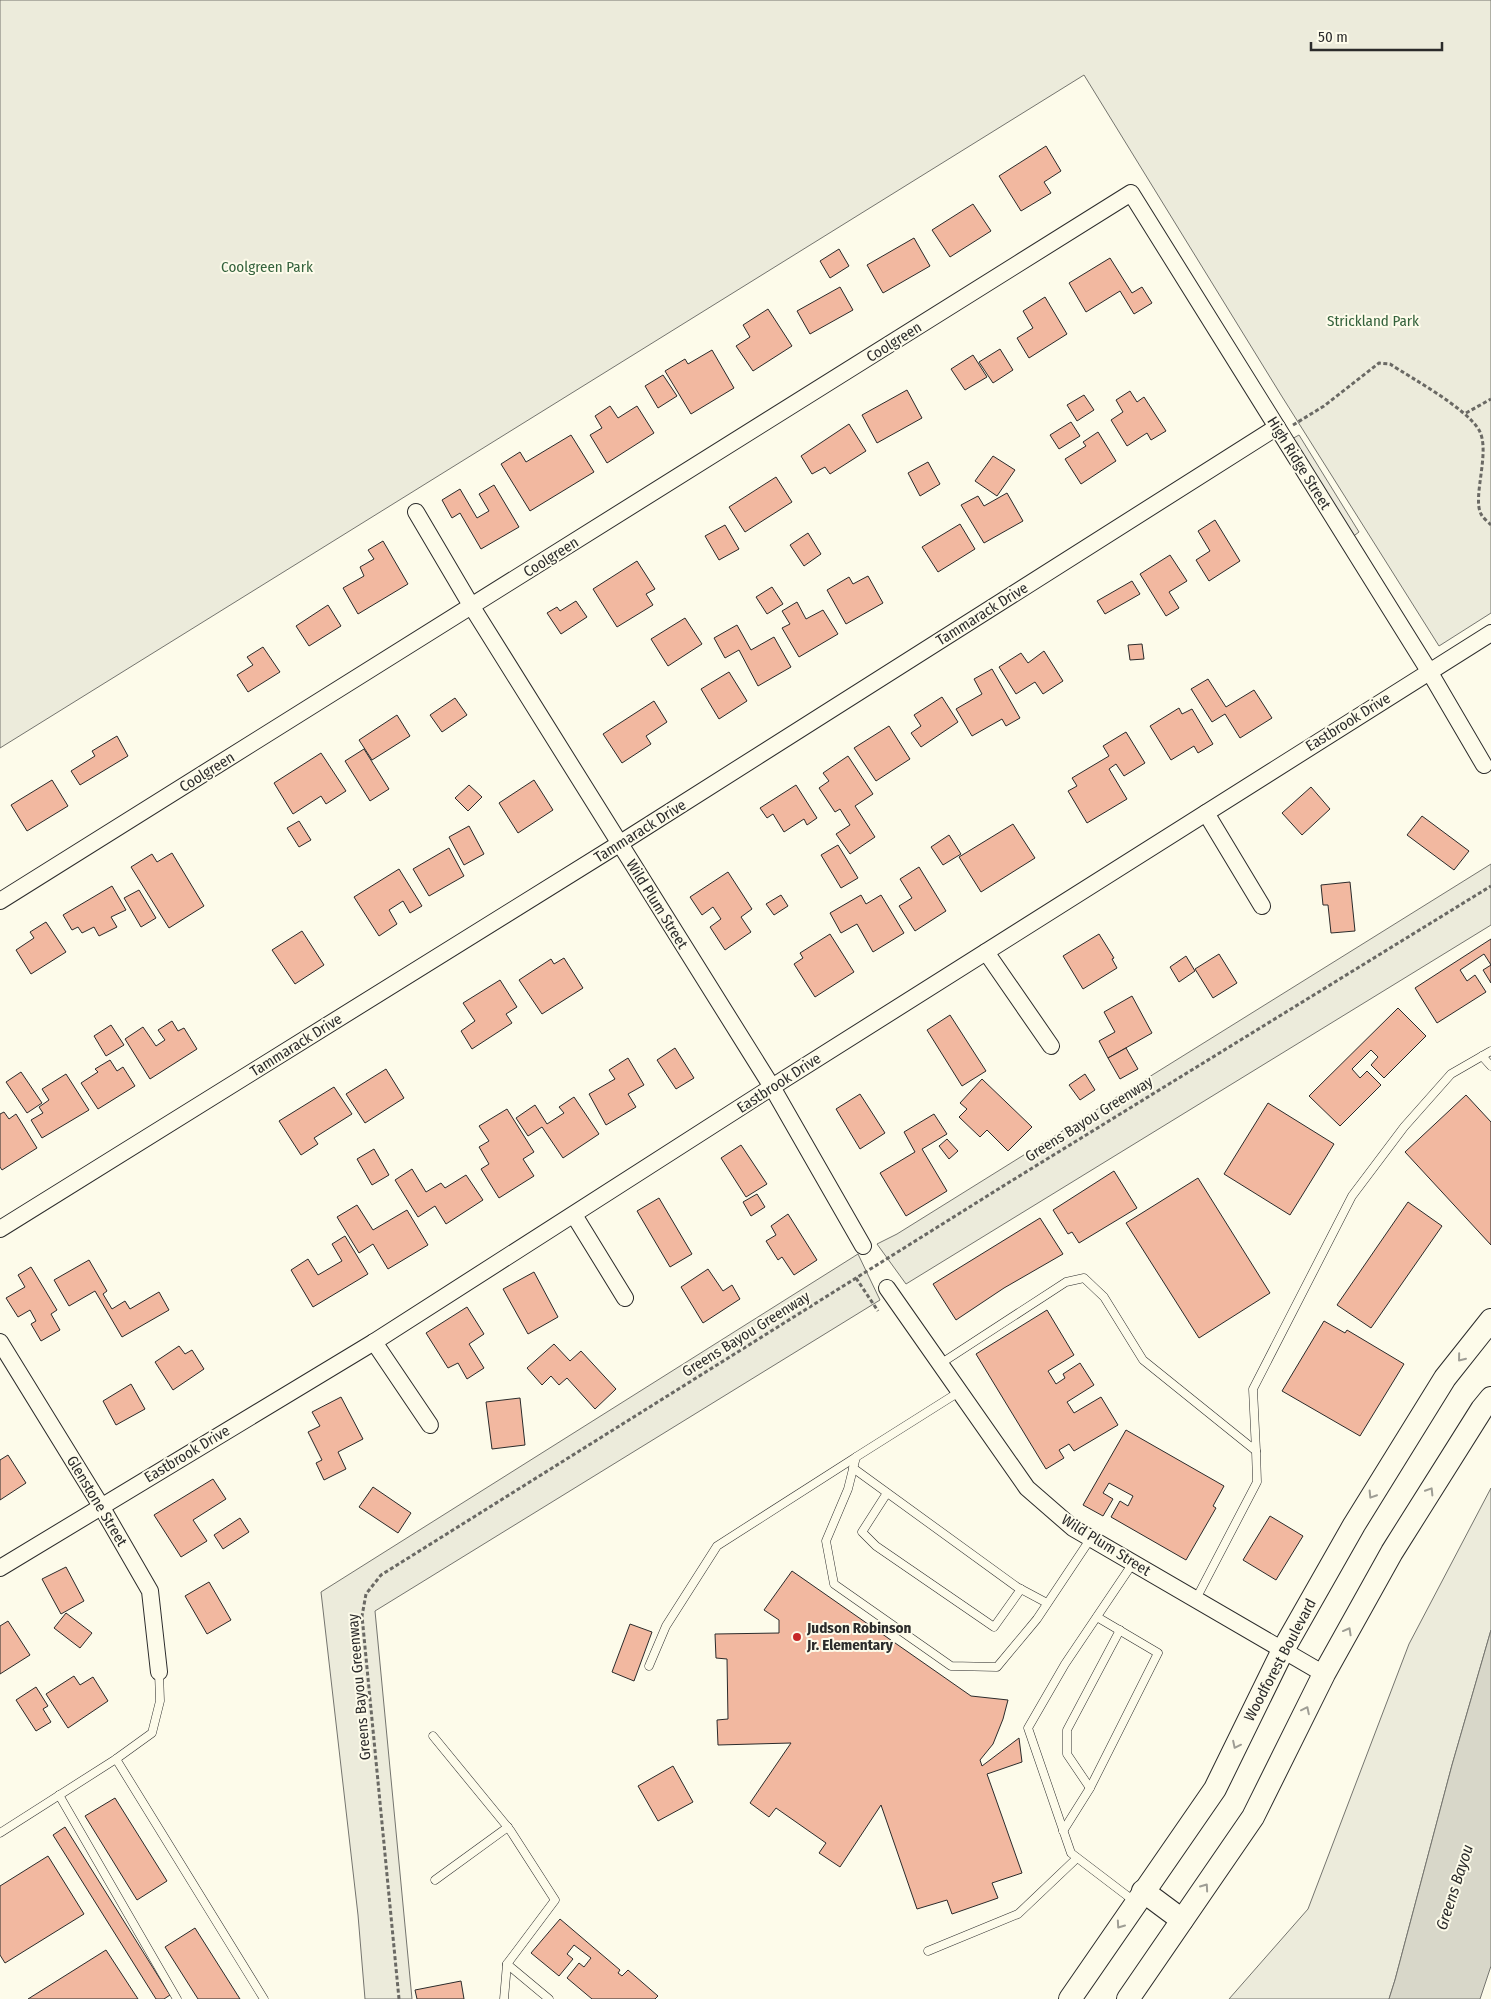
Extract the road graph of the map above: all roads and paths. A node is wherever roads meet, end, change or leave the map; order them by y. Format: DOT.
graph roads {
  1 [pos="1100,212"];
  2 [pos="1491,399"];
  3 [pos="1466,413"];
  4 [pos="1279,430"];
  5 [pos="416,512"];
  6 [pos="1491,525"];
  7 [pos="472,607"];
  8 [pos="1491,633"];
  9 [pos="1429,671"];
  10 [pos="1484,765"];
  11 [pos="1206,813"];
  12 [pos="619,844"];
  13 [pos="1491,886"];
  14 [pos="0,901"];
  15 [pos="1262,906"];
  16 [pos="986,952"];
  17 [pos="1051,1046"];
  18 [pos="1491,1051"];
  19 [pos="1482,1056"];
  20 [pos="1491,1066"];
  21 [pos="772,1087"];
  22 [pos="574,1215"];
  23 [pos="0,1229"];
  24 [pos="863,1246"];
  25 [pos="875,1266"];
  26 [pos="856,1278"];
  27 [pos="887,1288"];
  28 [pos="625,1298"];
  29 [pos="878,1311"];
  30 [pos="1491,1320"];
  31 [pos="0,1342"];
  32 [pos="374,1342"];
  33 [pos="940,1364"];
  34 [pos="959,1392"];
  35 [pos="1491,1398"];
  36 [pos="430,1425"];
  37 [pos="1256,1451"];
  38 [pos="856,1458"];
  39 [pos="853,1468"];
  40 [pos="887,1493"];
  41 [pos="101,1506"];
  42 [pos="1091,1538"];
  43 [pos="1133,1563"];
  44 [pos="0,1568"];
  45 [pos="1021,1589"];
  46 [pos="1196,1599"];
  47 [pos="1047,1603"];
  48 [pos="1097,1617"];
  49 [pos="1120,1630"];
  50 [pos="1283,1650"];
  51 [pos="649,1666"];
  52 [pos="159,1672"];
  53 [pos="1324,1674"];
  54 [pos="433,1736"];
  55 [pos="116,1759"];
  56 [pos="1090,1788"];
  57 [pos="59,1795"];
  58 [pos="508,1827"];
  59 [pos="1063,1831"];
  60 [pos="0,1833"];
  61 [pos="1077,1858"];
  62 [pos="435,1880"];
  63 [pos="1140,1897"];
  64 [pos="1182,1920"];
  65 [pos="928,1951"];
  66 [pos="507,1964"];
  67 [pos="177,1999"];
  68 [pos="264,1999"];
  69 [pos="399,1999"];
  70 [pos="504,1999"];
  71 [pos="549,1999"];
  72 [pos="1070,1999"];
  73 [pos="1128,1999"];
  1 -- 4 [label="street, High Ridge Street"];
  1 -- 7 [label="street, Coolgreen"];
  2 -- 3 [label="path"];
  3 -- 4 [label="path"];
  3 -- 6 [label="path"];
  4 -- 9 [label="street, High Ridge Street"];
  4 -- 12 [label="street, Tammarack Drive"];
  5 -- 7 [label="street, Wild Plum Street"];
  7 -- 12 [label="street, Wild Plum Street"];
  7 -- 14 [label="street, Coolgreen"];
  8 -- 9 [label="street, Eastbrook Drive"];
  9 -- 10 [label="street, High Ridge Street"];
  9 -- 11 [label="street, Eastbrook Drive"];
  11 -- 15 [label="street"];
  11 -- 16 [label="street, Eastbrook Drive"];
  12 -- 21 [label="street, Wild Plum Street"];
  12 -- 23 [label="street, Tammarack Drive"];
  13 -- 25 [label="path, Greens Bayou Greenway"];
  16 -- 17 [label="street"];
  16 -- 21 [label="street, Eastbrook Drive"];
  18 -- 19 [label="lane"];
  19 -- 20 [label="lane"];
  19 -- 37 [label="lane"];
  21 -- 22 [label="street, Eastbrook Drive"];
  21 -- 24 [label="street, Wild Plum Street"];
  22 -- 28 [label="street"];
  22 -- 32 [label="street, Eastbrook Drive"];
  24 -- 25 [label="path"];
  25 -- 26 [label="path, Greens Bayou Greenway"];
  25 -- 27 [label="path"];
  26 -- 29 [label="path"];
  26 -- 69 [label="path, Greens Bayou Greenway"];
  27 -- 33 [label="street, Wild Plum Street"];
  30 -- 50 [label="main road, Woodforest Boulevard, one-way"];
  31 -- 41 [label="street, Glenstone Street"];
  32 -- 36 [label="street"];
  32 -- 41 [label="street, Eastbrook Drive"];
  33 -- 34 [label="street, Wild Plum Street"];
  33 -- 37 [label="lane"];
  34 -- 38 [label="lane"];
  34 -- 42 [label="street, Wild Plum Street"];
  53 -- 35 [label="main road, one-way"];
  37 -- 46 [label="lane"];
  38 -- 39 [label="lane"];
  38 -- 51 [label="lane"];
  39 -- 40 [label="lane"];
  39 -- 47 [label="lane"];
  40 -- 45 [label="lane"];
  40 -- 45 [label="lane"];
  41 -- 44 [label="street, Eastbrook Drive"];
  41 -- 52 [label="street, Glenstone Street"];
  42 -- 43 [label="street, Wild Plum Street"];
  42 -- 47 [label="lane"];
  43 -- 46 [label="street, Wild Plum Street"];
  43 -- 48 [label="lane"];
  45 -- 47 [label="lane"];
  46 -- 50 [label="street, Wild Plum Street"];
  48 -- 49 [label="lane"];
  48 -- 59 [label="lane"];
  49 -- 56 [label="lane"];
  49 -- 56 [label="lane"];
  50 -- 53 [label="street, Wild Plum Street"];
  50 -- 63 [label="main road, Woodforest Boulevard, one-way"];
  52 -- 55 [label="lane"];
  64 -- 53 [label="main road, one-way"];
  54 -- 58 [label="lane"];
  55 -- 57 [label="lane"];
  55 -- 68 [label="lane"];
  56 -- 59 [label="lane"];
  57 -- 60 [label="lane"];
  57 -- 67 [label="lane"];
  58 -- 62 [label="lane"];
  58 -- 66 [label="lane"];
  59 -- 61 [label="lane"];
  61 -- 63 [label="lane"];
  61 -- 65 [label="lane"];
  63 -- 64 [label="main road"];
  63 -- 72 [label="main road, Woodforest Boulevard, one-way"];
  64 -- 73 [label="main road"];
  66 -- 70 [label="lane"];
  66 -- 71 [label="lane"];
}
